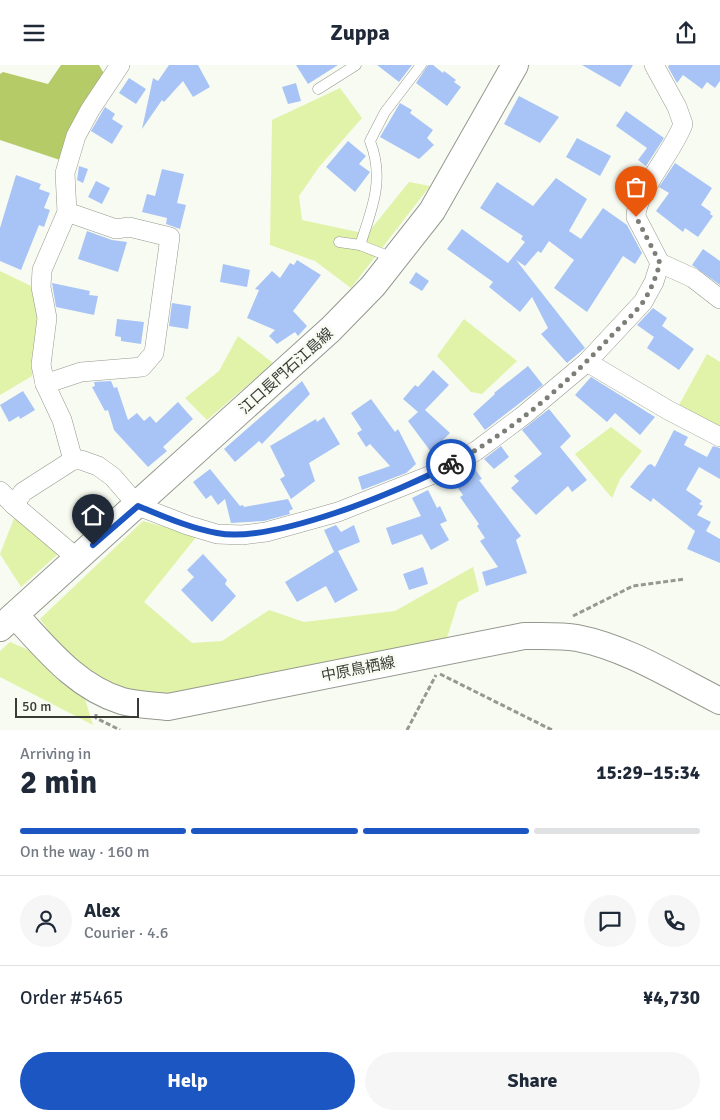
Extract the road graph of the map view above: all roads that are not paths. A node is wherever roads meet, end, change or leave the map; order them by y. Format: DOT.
graph roads {
  1 [pos="120,65"];
  2 [pos="356,65"];
  3 [pos="421,65"];
  4 [pos="515,65"];
  5 [pos="654,65"];
  6 [pos="318,89"];
  7 [pos="67,212"];
  8 [pos="339,242"];
  9 [pos="360,245"];
  10 [pos="395,258"];
  11 [pos="660,263"];
  12 [pos="720,299"];
  13 [pos="587,362"];
  14 [pos="45,384"];
  15 [pos="720,437"];
  16 [pos="73,460"];
  17 [pos="0,491"];
  18 [pos="14,505"];
  19 [pos="138,506"];
  20 [pos="78,559"];
  21 [pos="7,622"];
  22 [pos="720,701"];
  1 -- 7 [label="street"];
  2 -- 6 [label="lane"];
  3 -- 9 [label="lane"];
  4 -- 10 [label="main road, 江口長門石江島線"];
  5 -- 11 [label="street"];
  7 -- 14 [label="street"];
  7 -- 14 [label="street"];
  8 -- 9 [label="lane"];
  9 -- 10 [label="lane"];
  10 -- 19 [label="main road, 江口長門石江島線"];
  11 -- 12 [label="street"];
  11 -- 13 [label="street"];
  13 -- 15 [label="street"];
  13 -- 19 [label="street"];
  14 -- 16 [label="street"];
  16 -- 18 [label="street"];
  16 -- 19 [label="street"];
  17 -- 18 [label="street"];
  18 -- 20 [label="street"];
  19 -- 20 [label="main road, 江口長門石江島線"];
  20 -- 21 [label="main road, 江口長門石江島線"];
  21 -- 22 [label="main road, 中原鳥栖線"];
}
